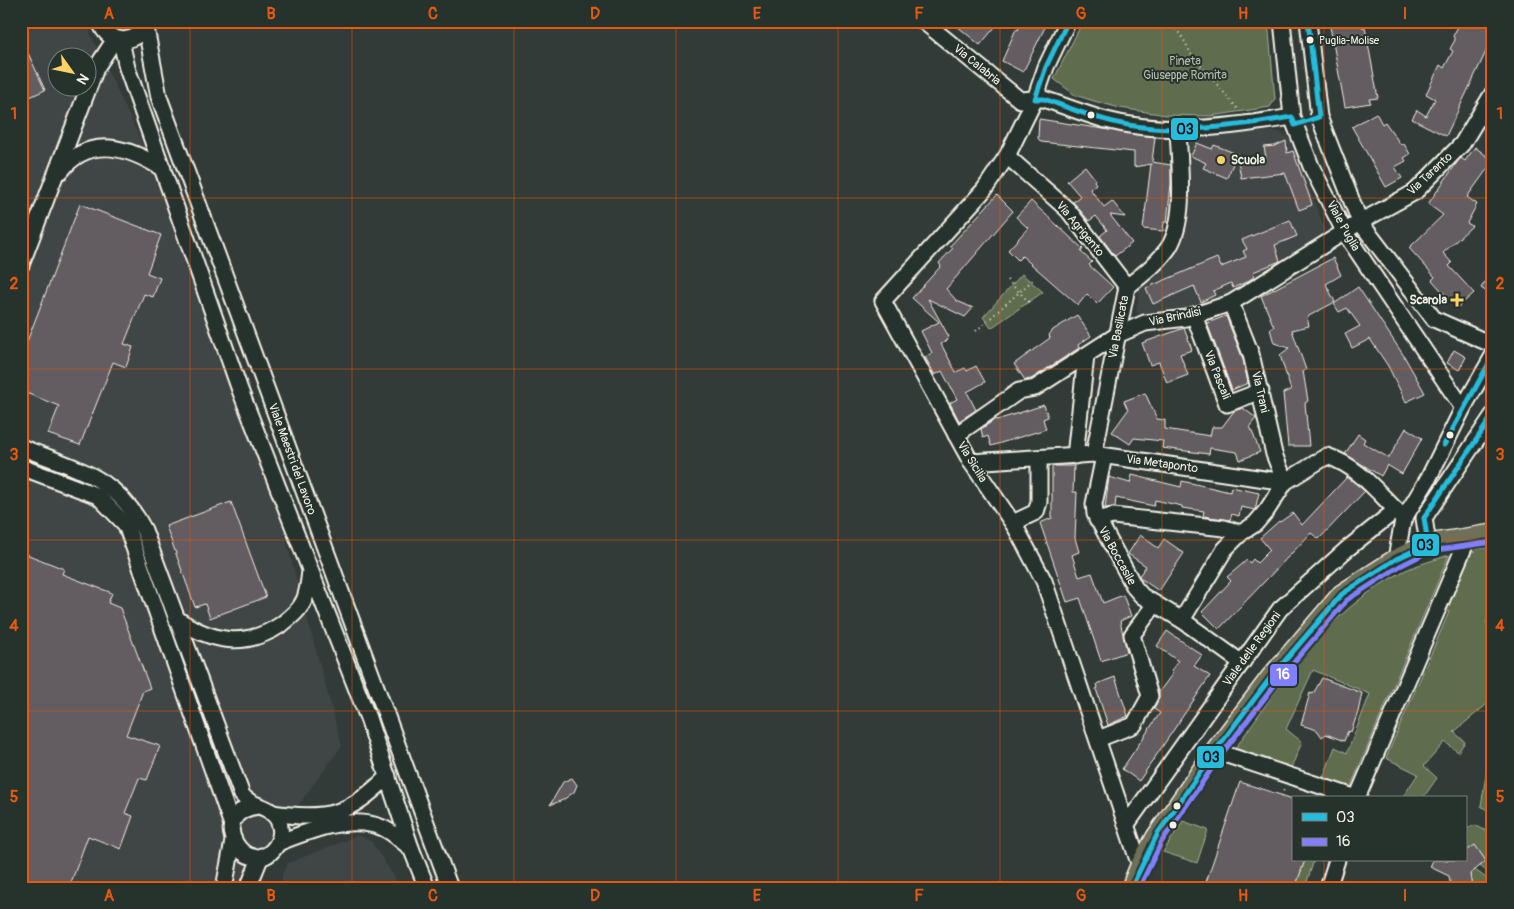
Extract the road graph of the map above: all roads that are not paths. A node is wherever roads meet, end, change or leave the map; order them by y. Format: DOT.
graph roads {
  1 [pos="923,21"];
  2 [pos="1068,21"];
  3 [pos="1282,21"];
  4 [pos="1308,21"];
  5 [pos="100,22"];
  6 [pos="147,25"];
  7 [pos="118,40"];
  8 [pos="98,48"];
  9 [pos="98,65"];
  10 [pos="1493,93"];
  11 [pos="1315,96"];
  12 [pos="85,98"];
  13 [pos="1035,99"];
  14 [pos="1290,100"];
  15 [pos="1319,116"];
  16 [pos="1294,121"];
  17 [pos="1178,129"];
  18 [pos="1007,156"];
  19 [pos="163,169"];
  20 [pos="54,180"];
  21 [pos="1360,222"];
  22 [pos="1345,233"];
  23 [pos="21,265"];
  24 [pos="1127,287"];
  25 [pos="1232,303"];
  26 [pos="1194,315"];
  27 [pos="1434,319"];
  28 [pos="1414,334"];
  29 [pos="1117,336"];
  30 [pos="1493,345"];
  31 [pos="1086,356"];
  32 [pos="1493,356"];
  33 [pos="1261,391"];
  34 [pos="1462,408"];
  35 [pos="1493,415"];
  36 [pos="956,435"];
  37 [pos="21,447"];
  38 [pos="1099,455"];
  39 [pos="1075,456"];
  40 [pos="1039,459"];
  41 [pos="971,462"];
  42 [pos="21,467"];
  43 [pos="1285,482"];
  44 [pos="1399,515"];
  45 [pos="1097,520"];
  46 [pos="1016,528"];
  47 [pos="1241,533"];
  48 [pos="1493,534"];
  49 [pos="1468,538"];
  50 [pos="1428,544"];
  51 [pos="1396,559"];
  52 [pos="310,571"];
  53 [pos="1155,604"];
  54 [pos="177,619"];
  55 [pos="1182,620"];
  56 [pos="1242,663"];
  57 [pos="1098,739"];
  58 [pos="1215,751"];
  59 [pos="388,776"];
  60 [pos="1351,796"];
  61 [pos="1358,796"];
  62 [pos="258,806"];
  63 [pos="272,813"];
  64 [pos="1127,824"];
  65 [pos="232,825"];
  66 [pos="233,841"];
  67 [pos="278,843"];
  68 [pos="411,848"];
  69 [pos="261,856"];
  70 [pos="1336,862"];
  71 [pos="1140,866"];
  72 [pos="224,888"];
  73 [pos="248,888"];
  74 [pos="427,888"];
  75 [pos="450,888"];
  76 [pos="1132,888"];
  77 [pos="1328,888"];
  1 -- 13 [label="street, Via Calabria"];
  2 -- 13 [label="street, Via Sicilia"];
  3 -- 14 [label="street, Viale Puglia"];
  4 -- 11 [label="street, Viale Puglia"];
  5 -- 7 [label="street"];
  5 -- 8 [label="street"];
  6 -- 7 [label="street"];
  6 -- 75 [label="street, Viale Maestri del Lavoro"];
  7 -- 9 [label="street"];
  7 -- 19 [label="street, Viale Maestri del Lavoro"];
  10 -- 21 [label="street, Via Taranto"];
  11 -- 14 [label="street"];
  11 -- 15 [label="street, Viale Puglia"];
  12 -- 20 [label="street"];
  13 -- 17 [label="street, Via Calabria"];
  13 -- 18 [label="street, Via Sicilia"];
  14 -- 16 [label="street, Viale Puglia"];
  15 -- 16 [label="street, Via Calabria"];
  15 -- 21 [label="street, Viale Puglia"];
  16 -- 17 [label="street, Via Calabria"];
  16 -- 22 [label="street, Viale Puglia"];
  17 -- 24 [label="street, Via Basilicata"];
  18 -- 24 [label="street, Via Agrigento"];
  18 -- 36 [label="street, Via Sicilia"];
  19 -- 20 [label="street"];
  19 -- 52 [label="street, Viale Maestri del Lavoro"];
  20 -- 23 [label="street"];
  21 -- 22 [label="street, Via Taranto"];
  21 -- 27 [label="street, Viale Puglia"];
  22 -- 25 [label="street, Via Brindisi"];
  22 -- 28 [label="street, Viale Puglia"];
  24 -- 29 [label="street, Via Basilicata"];
  25 -- 26 [label="street, Via Brindisi"];
  25 -- 33 [label="street, Via Trani"];
  26 -- 29 [label="street, Via Brindisi"];
  26 -- 33 [label="street, Via Pascali"];
  27 -- 28 [label="street"];
  27 -- 30 [label="street, Viale Puglia"];
  28 -- 34 [label="street, Viale Puglia"];
  29 -- 31 [label="street, Via Brindisi"];
  29 -- 38 [label="street, Via Basilicata"];
  31 -- 36 [label="street, Via Brindisi"];
  31 -- 39 [label="street"];
  32 -- 34 [label="street, Viale delle Regioni"];
  33 -- 43 [label="street, Via Trani"];
  34 -- 44 [label="street, Viale delle Regioni"];
  35 -- 50 [label="street"];
  36 -- 41 [label="street, Via Sicilia"];
  37 -- 54 [label="street"];
  38 -- 39 [label="street, Via Metaponto"];
  38 -- 43 [label="street, Via Metaponto"];
  38 -- 45 [label="street, Via Boccasile"];
  39 -- 40 [label="street, Via Metaponto"];
  40 -- 41 [label="street, Via Metaponto"];
  40 -- 46 [label="street"];
  41 -- 46 [label="street, Via Sicilia"];
  42 -- 65 [label="street"];
  43 -- 44 [label="street"];
  43 -- 47 [label="street"];
  44 -- 51 [label="street, Viale delle Regioni"];
  44 -- 56 [label="street, Viale delle Regioni"];
  45 -- 47 [label="street"];
  45 -- 53 [label="street, Via Boccasile"];
  46 -- 57 [label="street, Via Sicilia"];
  47 -- 55 [label="street"];
  48 -- 49 [label="main road"];
  49 -- 50 [label="main road"];
  49 -- 61 [label="street"];
  50 -- 51 [label="main road"];
  51 -- 58 [label="main road"];
  52 -- 54 [label="street"];
  52 -- 59 [label="street, Viale Maestri del Lavoro"];
  53 -- 55 [label="street, Via Boccasile"];
  53 -- 57 [label="street"];
  54 -- 62 [label="street"];
  55 -- 56 [label="street, Via Boccasile"];
  56 -- 64 [label="street, Viale delle Regioni"];
  57 -- 64 [label="street, Via Sicilia"];
  58 -- 60 [label="street"];
  58 -- 71 [label="main road"];
  59 -- 63 [label="street"];
  59 -- 68 [label="street, Viale Maestri del Lavoro"];
  62 -- 63 [label="street"];
  62 -- 65 [label="street"];
  63 -- 67 [label="street"];
  64 -- 71 [label="street, Via Sicilia"];
  65 -- 66 [label="street"];
  66 -- 69 [label="street"];
  66 -- 72 [label="street"];
  67 -- 68 [label="street"];
  67 -- 69 [label="street"];
  68 -- 74 [label="street, Viale Maestri del Lavoro"];
  69 -- 73 [label="street"];
  70 -- 77 [label="street"];
  71 -- 76 [label="main road"];
}
